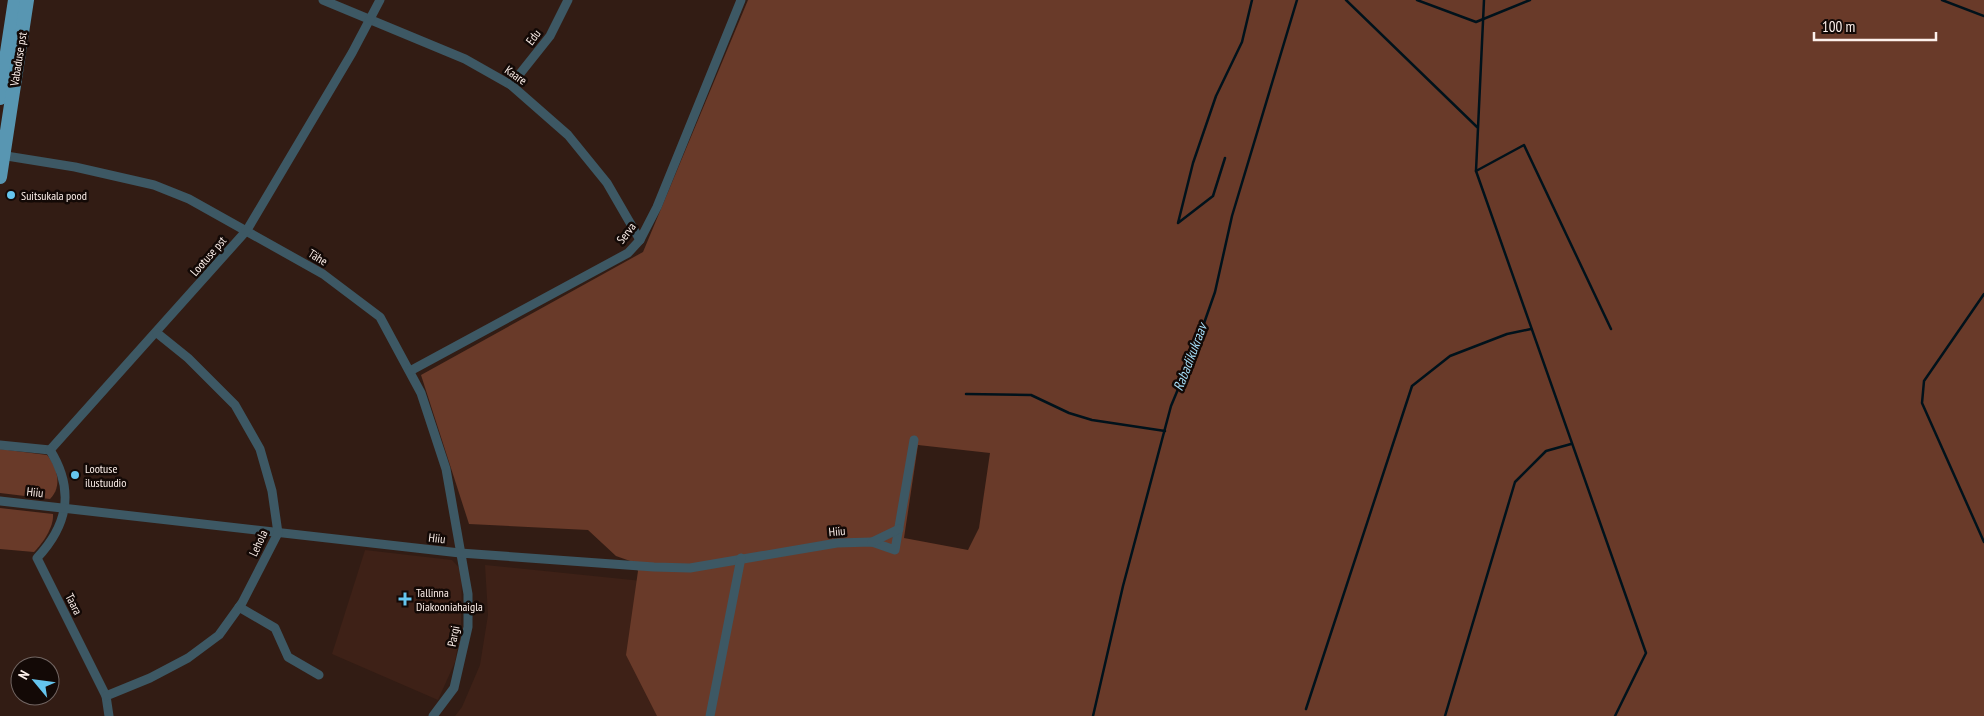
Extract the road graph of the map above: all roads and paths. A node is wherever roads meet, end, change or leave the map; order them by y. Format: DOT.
graph roads {
  1 [pos="15,0"];
  2 [pos="27,0"];
  3 [pos="323,0"];
  4 [pos="380,0"];
  5 [pos="568,0"];
  6 [pos="741,0"];
  7 [pos="372,18"];
  8 [pos="511,85"];
  9 [pos="0,98"];
  10 [pos="1,155"];
  11 [pos="0,177"];
  12 [pos="247,230"];
  13 [pos="640,240"];
  14 [pos="157,333"];
  15 [pos="410,371"];
  16 [pos="914,440"];
  17 [pos="0,445"];
  18 [pos="50,450"];
  19 [pos="0,501"];
  20 [pos="65,508"];
  21 [pos="898,529"];
  22 [pos="278,533"];
  23 [pos="872,542"];
  24 [pos="460,553"];
  25 [pos="741,558"];
  26 [pos="239,608"];
  27 [pos="320,675"];
  28 [pos="106,696"];
  29 [pos="108,716"];
  30 [pos="434,716"];
  31 [pos="710,716"];
  1 -- 9 [label="highway, Vabaduse pst"];
  2 -- 10 [label="highway, Vabaduse pst"];
  3 -- 7 [label="street, Kaare"];
  4 -- 7 [label="street, Lootuse pst"];
  5 -- 8 [label="street, Edu"];
  6 -- 13 [label="street, Serva"];
  7 -- 8 [label="street, Kaare"];
  7 -- 12 [label="street, Lootuse pst"];
  8 -- 13 [label="street, Kaare"];
  10 -- 11 [label="highway, Vabaduse pst"];
  10 -- 12 [label="street, Tähe"];
  12 -- 14 [label="street, Lootuse pst"];
  12 -- 15 [label="street, Tähe"];
  13 -- 15 [label="street, Serva"];
  14 -- 18 [label="street, Lootuse pst"];
  14 -- 22 [label="street, Lehola"];
  15 -- 24 [label="street, Tähe"];
  16 -- 21 [label="street, Hiiu"];
  17 -- 18 [label="street"];
  18 -- 20 [label="street"];
  19 -- 20 [label="street, Hiiu"];
  20 -- 22 [label="street, Hiiu"];
  20 -- 28 [label="street, Taara"];
  21 -- 23 [label="street, Hiiu"];
  21 -- 23 [label="street, Hiiu"];
  22 -- 24 [label="street, Hiiu"];
  22 -- 26 [label="street, Lehola"];
  23 -- 25 [label="street, Hiiu"];
  24 -- 25 [label="street, Hiiu"];
  24 -- 30 [label="street, Pargi"];
  25 -- 31 [label="street"];
  26 -- 27 [label="street"];
  26 -- 28 [label="street, Lehola"];
  28 -- 29 [label="street, Taara"];
}
